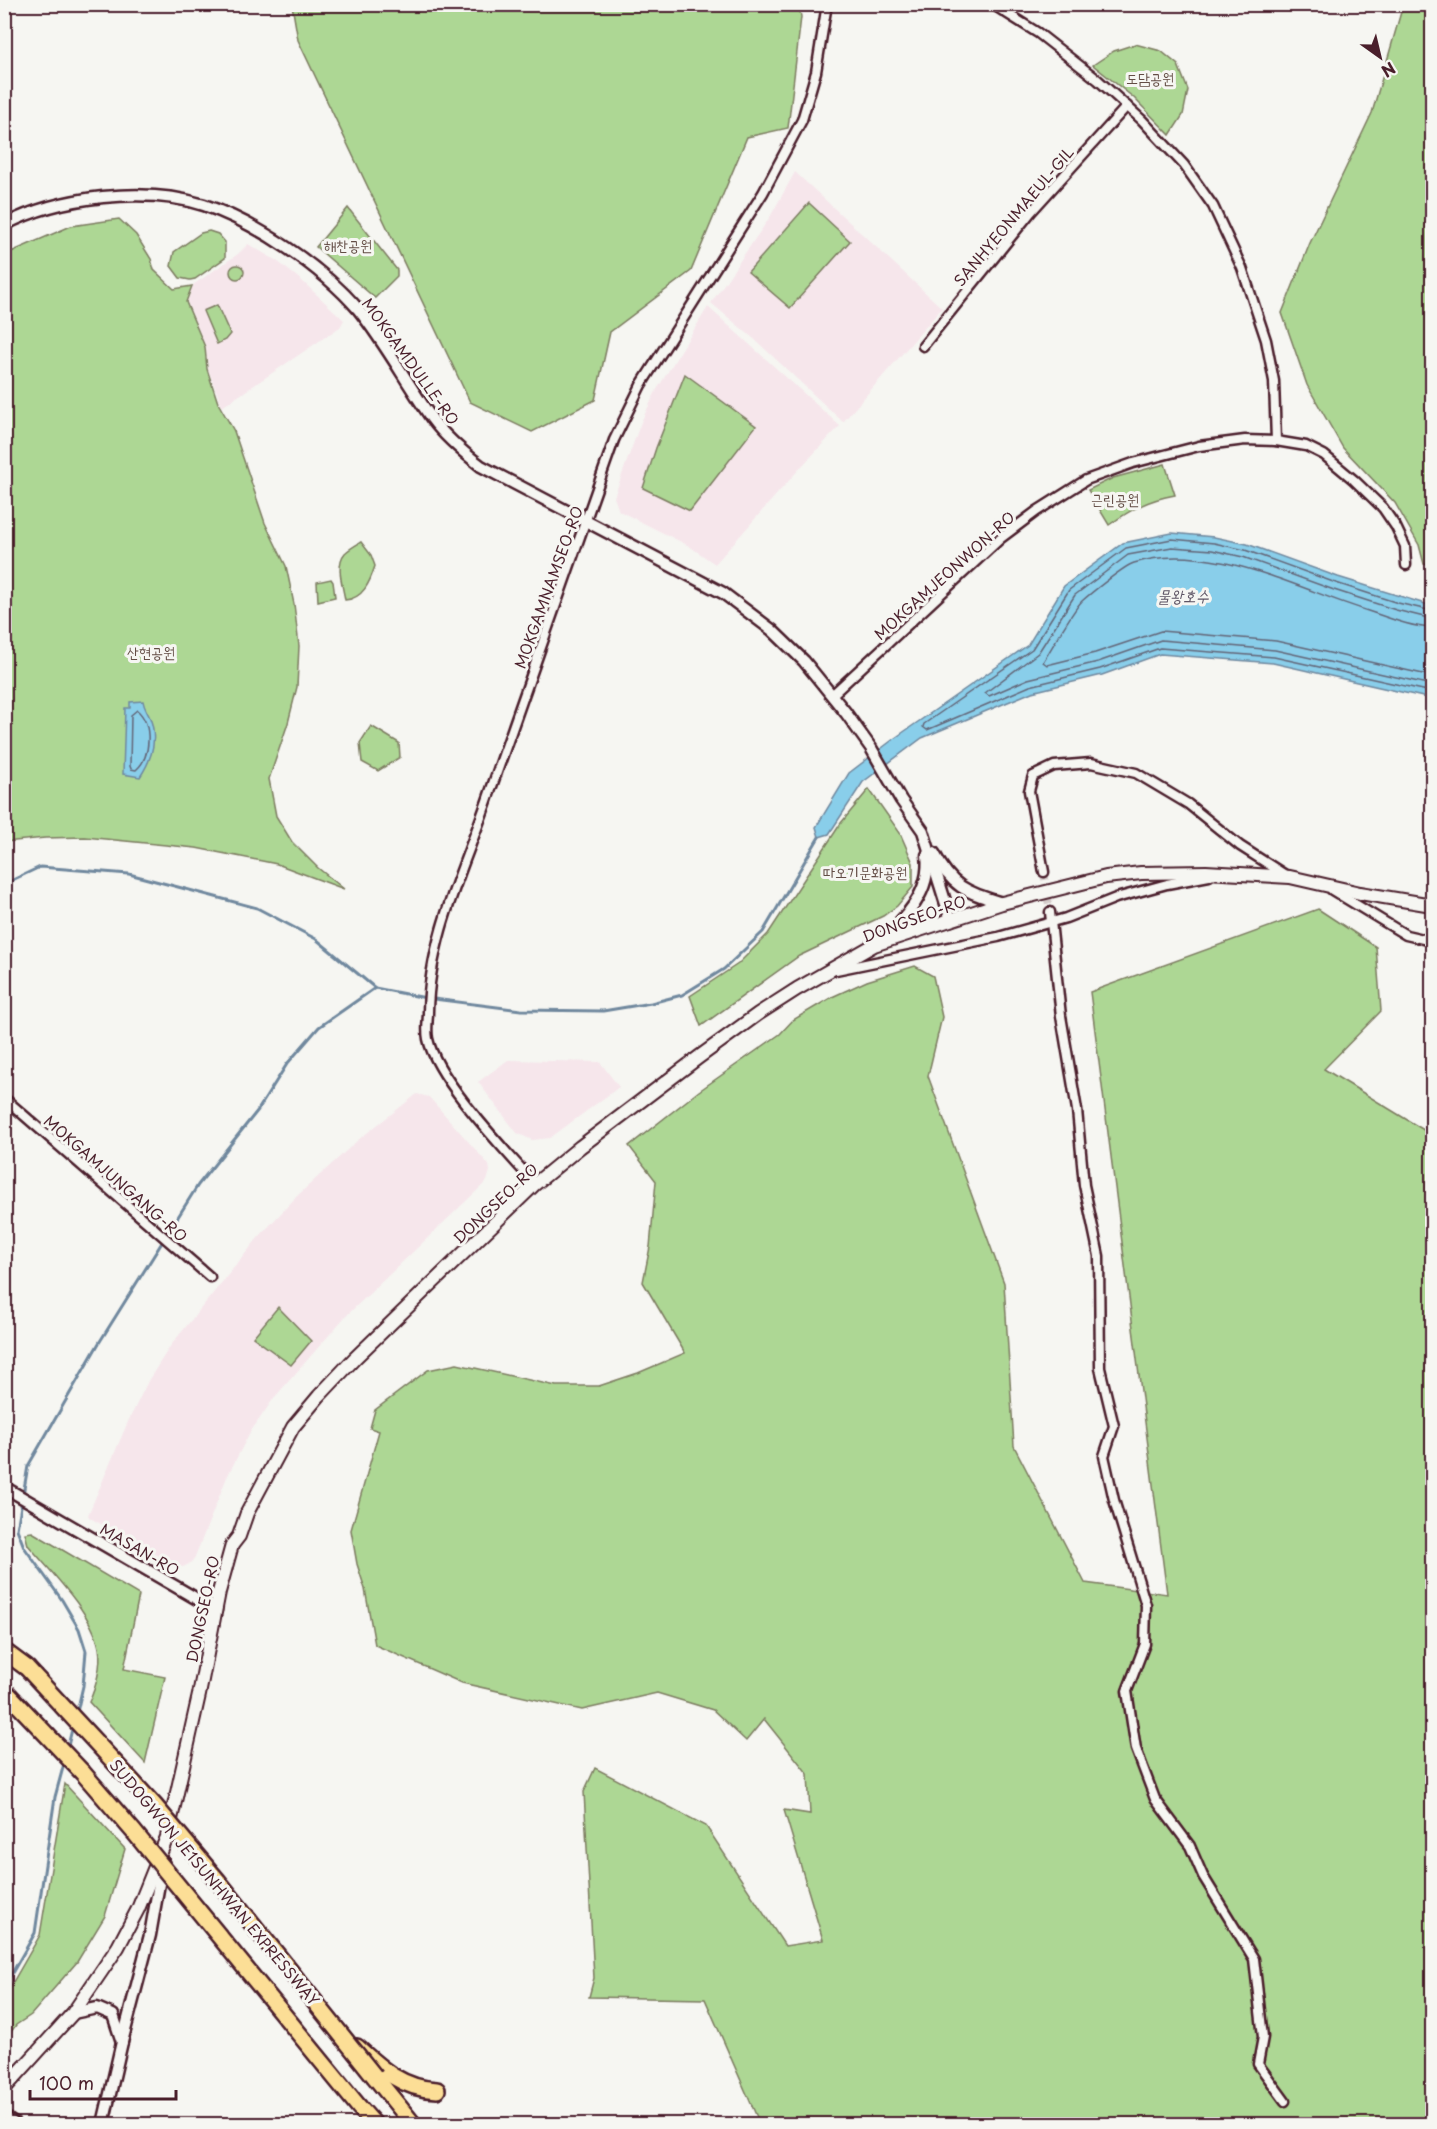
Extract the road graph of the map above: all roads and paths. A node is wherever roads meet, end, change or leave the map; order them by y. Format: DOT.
graph roads {
  1 [pos="827,4"];
  2 [pos="992,4"];
  3 [pos="1127,106"];
  4 [pos="4,225"];
  5 [pos="923,346"];
  6 [pos="1275,441"];
  7 [pos="586,520"];
  8 [pos="1406,565"];
  9 [pos="832,695"];
  10 [pos="923,831"];
  11 [pos="1044,872"];
  12 [pos="1225,873"];
  13 [pos="1290,877"];
  14 [pos="1322,883"];
  15 [pos="1002,903"];
  16 [pos="1432,905"];
  17 [pos="1050,912"];
  18 [pos="951,920"];
  19 [pos="1050,922"];
  20 [pos="1432,941"];
  21 [pos="874,945"];
  22 [pos="826,972"];
  23 [pos="4,1098"];
  24 [pos="535,1184"];
  25 [pos="210,1278"];
  26 [pos="8,1489"];
  27 [pos="216,1610"];
  28 [pos="4,1651"];
  29 [pos="6,1692"];
  30 [pos="167,1838"];
  31 [pos="73,2013"];
  32 [pos="328,2018"];
  33 [pos="122,2042"];
  34 [pos="4,2089"];
  35 [pos="436,2090"];
  36 [pos="1285,2101"];
  37 [pos="4,2115"];
  38 [pos="16,2124"];
  39 [pos="103,2124"];
  40 [pos="374,2124"];
  41 [pos="413,2124"];
  1 -- 7 [label="street, MOKGAMNAMSEO-RO"];
  2 -- 3 [label="street"];
  3 -- 5 [label="street, SANHYEONMAEUL-GIL"];
  3 -- 6 [label="street"];
  4 -- 7 [label="street, MOKGAMDULLE-RO"];
  6 -- 8 [label="street, MOKGAMJEONWON-RO"];
  6 -- 9 [label="street, MOKGAMJEONWON-RO"];
  7 -- 9 [label="street, MOKGAMDULLE-RO"];
  7 -- 24 [label="street, MOKGAMNAMSEO-RO"];
  9 -- 10 [label="street, MOKGAMDULLE-RO"];
  10 -- 15 [label="street"];
  10 -- 18 [label="street"];
  10 -- 21 [label="street"];
  11 -- 13 [label="street"];
  12 -- 13 [label="main road, DONGSEO-RO"];
  12 -- 15 [label="main road, DONGSEO-RO"];
  12 -- 19 [label="street"];
  13 -- 14 [label="main road, DONGSEO-RO"];
  14 -- 16 [label="main road, DONGSEO-RO"];
  14 -- 20 [label="street"];
  15 -- 18 [label="main road, DONGSEO-RO"];
  17 -- 19 [label="street"];
  18 -- 21 [label="main road, DONGSEO-RO"];
  19 -- 22 [label="street"];
  19 -- 36 [label="street"];
  21 -- 22 [label="main road, DONGSEO-RO"];
  22 -- 24 [label="main road, DONGSEO-RO"];
  23 -- 25 [label="street, MOKGAMJUNGANG-RO"];
  24 -- 27 [label="main road, DONGSEO-RO"];
  26 -- 27 [label="street, MASAN-RO"];
  27 -- 30 [label="main road, DONGSEO-RO"];
  28 -- 32 [label="highway, SUDOGWON JE1SUNHWAN EXPRESSWAY, bridge"];
  29 -- 40 [label="highway, SUDOGWON JE1SUNHWAN EXPRESSWAY, bridge"];
  30 -- 31 [label="main road"];
  30 -- 33 [label="street, DONGSEO-RO"];
  31 -- 33 [label="street"];
  31 -- 34 [label="main road"];
  32 -- 35 [label="highway"];
  32 -- 41 [label="highway, SUDOGWON JE1SUNHWAN EXPRESSWAY, bridge"];
  33 -- 39 [label="street, DONGSEO-RO"];
  37 -- 38 [label="street"];
}
